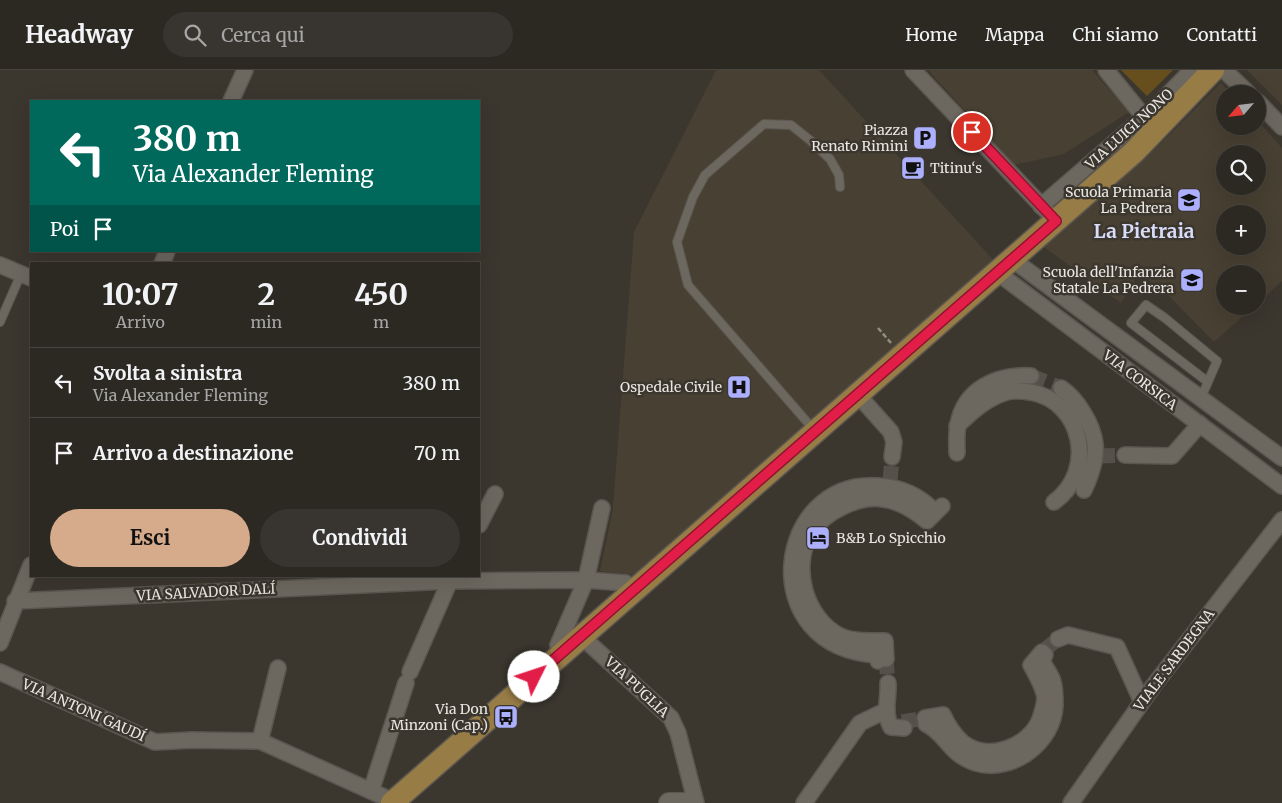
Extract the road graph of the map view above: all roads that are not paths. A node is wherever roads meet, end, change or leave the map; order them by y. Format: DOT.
graph roads {
  1 [pos="244,70"];
  2 [pos="914,70"];
  3 [pos="1106,70"];
  4 [pos="1192,70"];
  5 [pos="1213,70"];
  6 [pos="1224,70"];
  7 [pos="1240,85"];
  8 [pos="231,100"];
  9 [pos="1266,110"];
  10 [pos="1144,117"];
  11 [pos="1282,126"];
  12 [pos="840,187"];
  13 [pos="1049,213"];
  14 [pos="0,265"];
  15 [pos="1006,266"];
  16 [pos="26,276"];
  17 [pos="0,322"];
  18 [pos="1031,376"];
  19 [pos="1208,382"];
  20 [pos="1061,388"];
  21 [pos="858,395"];
  22 [pos="1201,398"];
  23 [pos="1200,424"];
  24 [pos="957,426"];
  25 [pos="816,432"];
  26 [pos="957,453"];
  27 [pos="1079,455"];
  28 [pos="1125,455"];
  29 [pos="1098,456"];
  30 [pos="892,457"];
  31 [pos="1282,458"];
  32 [pos="1282,486"];
  33 [pos="1084,490"];
  34 [pos="495,494"];
  35 [pos="1054,502"];
  36 [pos="602,508"];
  37 [pos="935,513"];
  38 [pos="1282,520"];
  39 [pos="480,523"];
  40 [pos="30,567"];
  41 [pos="450,579"];
  42 [pos="586,580"];
  43 [pos="633,590"];
  44 [pos="16,601"];
  45 [pos="581,636"];
  46 [pos="1062,638"];
  47 [pos="0,643"];
  48 [pos="563,650"];
  49 [pos="1043,654"];
  50 [pos="882,660"];
  51 [pos="278,668"];
  52 [pos="0,672"];
  53 [pos="883,683"];
  54 [pos="1142,702"];
  55 [pos="886,704"];
  56 [pos="925,721"];
  57 [pos="899,726"];
  58 [pos="260,740"];
  59 [pos="371,791"];
  60 [pos="392,802"];
  61 [pos="669,803"];
  62 [pos="688,803"];
  63 [pos="696,803"];
  64 [pos="804,803"];
  65 [pos="1071,803"];
  1 -- 8 [label="street"];
  2 -- 13 [label="street"];
  3 -- 10 [label="street"];
  4 -- 10 [label="street, VIA LUIGI NONO"];
  5 -- 13 [label="main road"];
  6 -- 7 [label="street"];
  9 -- 11 [label="street"];
  10 -- 13 [label="street, VIA LUIGI NONO"];
  12 -- 25 [label="lane"];
  13 -- 15 [label="main road"];
  14 -- 16 [label="street"];
  15 -- 21 [label="main road"];
  15 -- 22 [label="street, VIA CORSICA"];
  15 -- 23 [label="street, VIA CORSICA"];
  16 -- 17 [label="lane"];
  18 -- 24 [label="street"];
  19 -- 19 [label="lane"];
  19 -- 22 [label="lane"];
  20 -- 29 [label="street"];
  21 -- 25 [label="main road"];
  21 -- 30 [label="street"];
  22 -- 31 [label="street, VIA CORSICA"];
  23 -- 28 [label="street"];
  23 -- 32 [label="street, VIA CORSICA"];
  24 -- 26 [label="street"];
  24 -- 27 [label="street"];
  25 -- 43 [label="main road"];
  27 -- 29 [label="street"];
  27 -- 35 [label="street"];
  29 -- 33 [label="street"];
  34 -- 39 [label="street"];
  36 -- 42 [label="street"];
  37 -- 50 [label="street"];
  38 -- 54 [label="street, VIALE SARDEGNA"];
  40 -- 44 [label="street"];
  41 -- 42 [label="street, VIA SALVADOR DALÍ"];
  41 -- 44 [label="street, VIA SALVADOR DALÍ"];
  41 -- 59 [label="street"];
  42 -- 43 [label="street, VIA SALVADOR DALÍ"];
  42 -- 48 [label="street"];
  43 -- 45 [label="main road"];
  44 -- 47 [label="street"];
  45 -- 48 [label="main road"];
  45 -- 63 [label="street, VIA PUGLIA"];
  46 -- 54 [label="street"];
  48 -- 60 [label="main road"];
  49 -- 56 [label="street"];
  51 -- 58 [label="street"];
  52 -- 58 [label="street, VIA ANTONI GAUDÍ"];
  53 -- 55 [label="street"];
  54 -- 65 [label="street, VIALE SARDEGNA"];
  55 -- 57 [label="street"];
  55 -- 64 [label="street"];
  58 -- 59 [label="street, VIA ANTONI GAUDÍ"];
  59 -- 60 [label="street, VIA ANTONI GAUDÍ"];
  61 -- 62 [label="street"];
}
